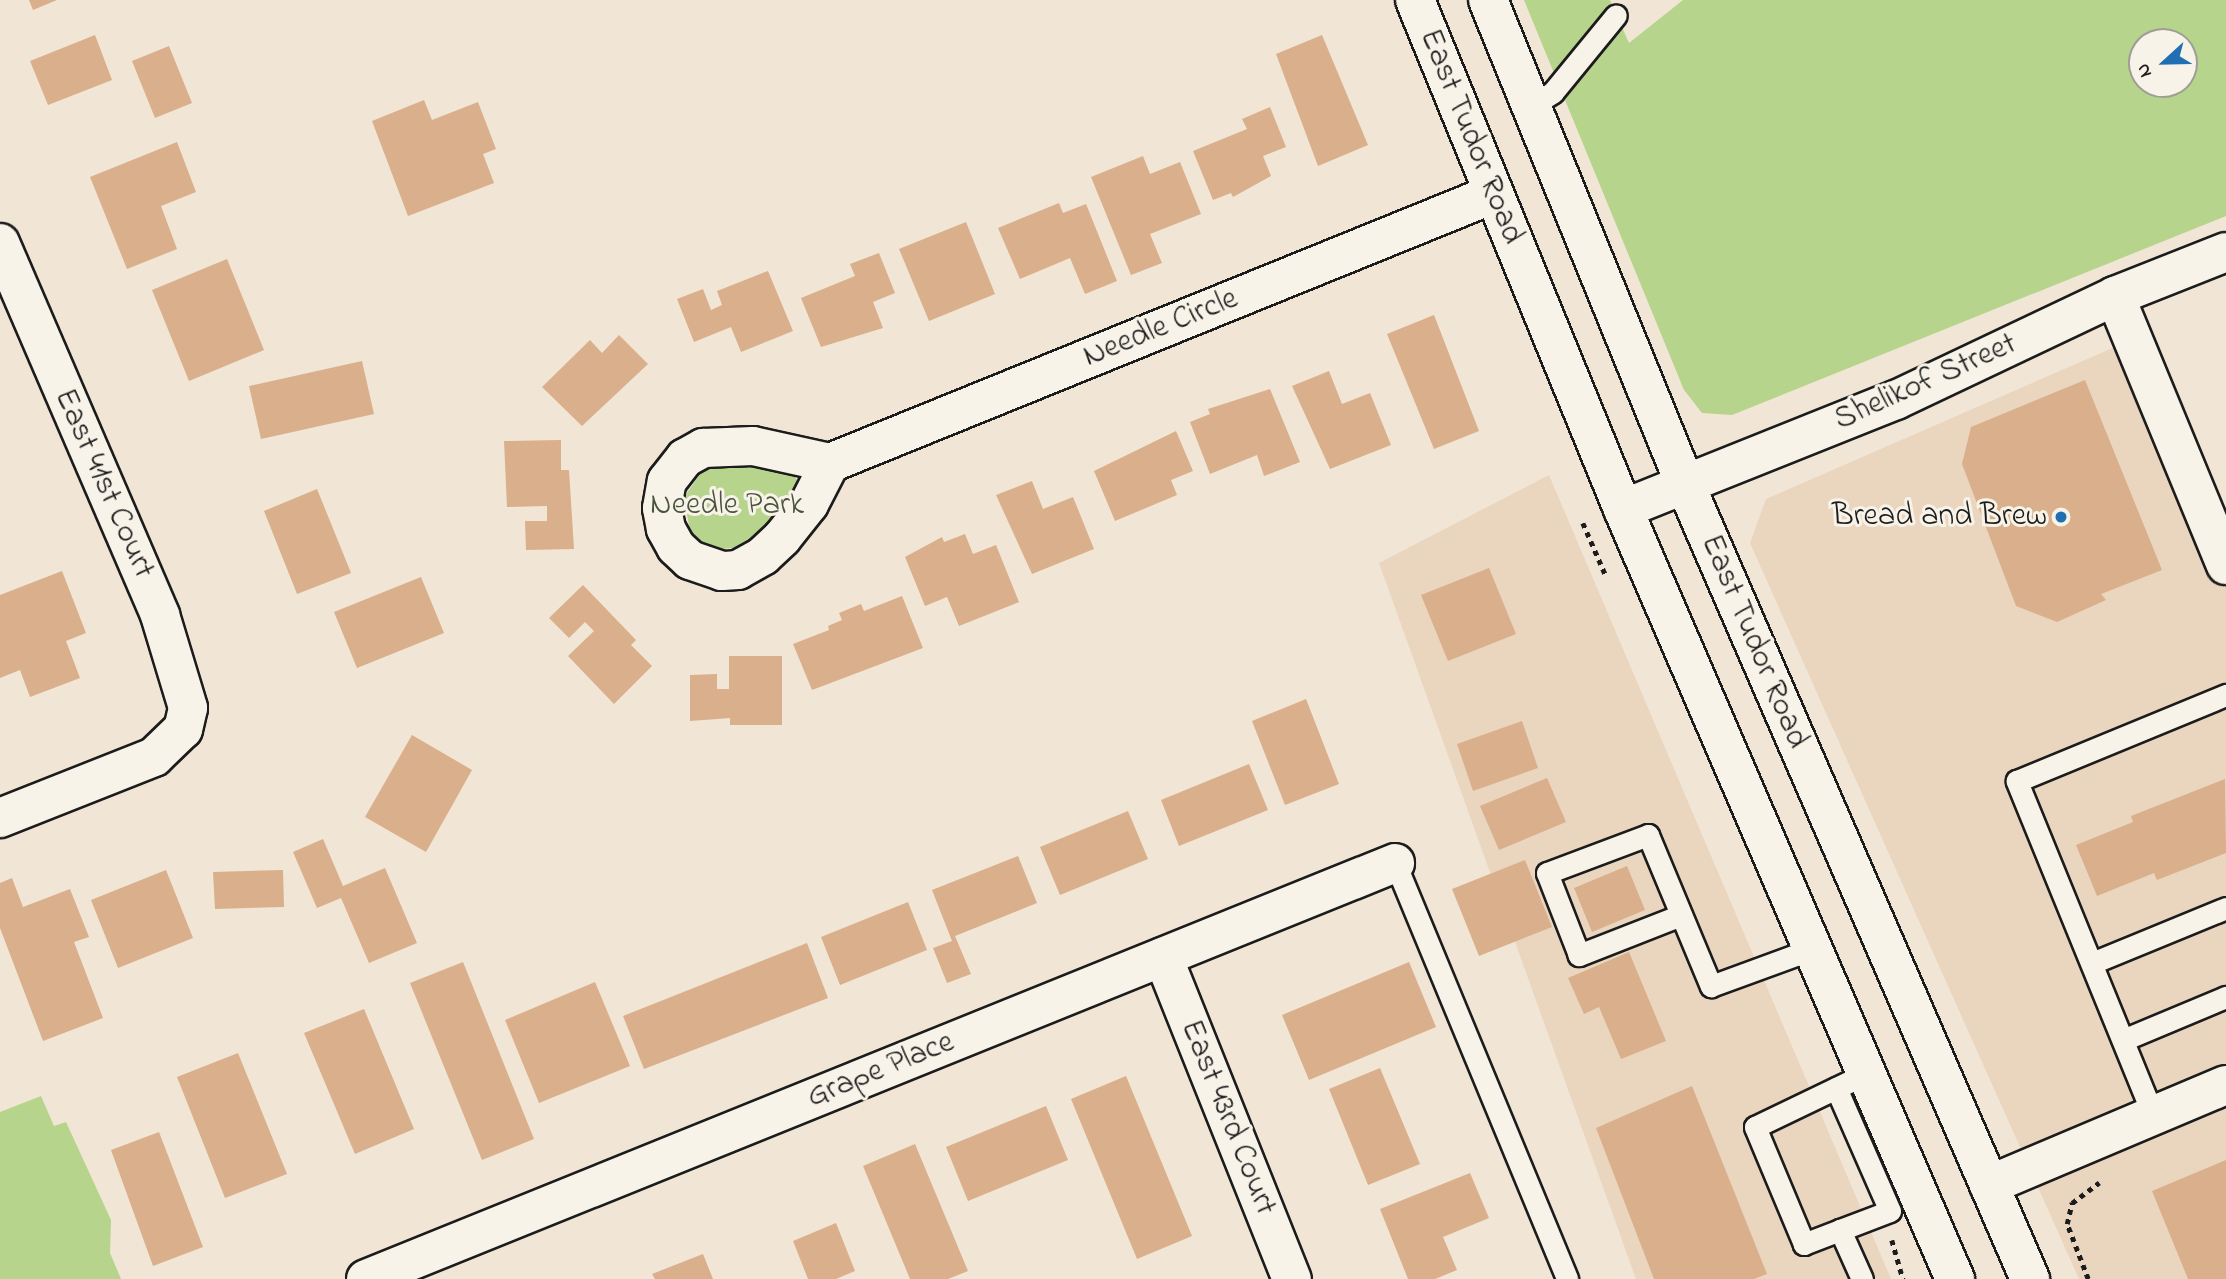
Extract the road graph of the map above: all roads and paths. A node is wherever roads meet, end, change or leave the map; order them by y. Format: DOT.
graph roads {
  1 [pos="1415,0"];
  2 [pos="1488,0"];
  3 [pos="1616,15"];
  4 [pos="1531,106"];
  5 [pos="1493,194"];
  6 [pos="0,243"];
  7 [pos="2226,252"];
  8 [pos="2115,296"];
  9 [pos="830,463"];
  10 [pos="1685,484"];
  11 [pos="1623,509"];
  12 [pos="2226,565"];
  13 [pos="2226,695"];
  14 [pos="0,818"];
  15 [pos="1395,863"];
  16 [pos="2226,908"];
  17 [pos="1681,915"];
  18 [pos="1812,949"];
  19 [pos="1163,957"];
  20 [pos="2092,963"];
  21 [pos="2226,997"];
  22 [pos="2123,1040"];
  23 [pos="1851,1080"];
  24 [pos="2226,1085"];
  25 [pos="2153,1115"];
  26 [pos="2102,1181"];
  27 [pos="1989,1185"];
  28 [pos="1840,1230"];
  29 [pos="1951,1278"];
  30 [pos="366,1279"];
  31 [pos="1292,1279"];
  32 [pos="1567,1279"];
  33 [pos="1862,1279"];
  34 [pos="2030,1279"];
  35 [pos="2088,1279"];
  1 -- 5 [label="street, East Tudor Road"];
  2 -- 4 [label="street, East Tudor Road"];
  3 -- 4 [label="lane"];
  4 -- 10 [label="street, East Tudor Road"];
  5 -- 9 [label="street, Needle Circle"];
  5 -- 11 [label="street, East Tudor Road"];
  6 -- 14 [label="street, East 41st Court"];
  7 -- 8 [label="street, Shelikof Street"];
  8 -- 10 [label="street, Shelikof Street"];
  8 -- 12 [label="street"];
  10 -- 11 [label="street, Shelikof Street"];
  10 -- 27 [label="street, East Tudor Road"];
  11 -- 18 [label="street, East Tudor Road"];
  13 -- 20 [label="lane"];
  15 -- 19 [label="street, Grape Place"];
  15 -- 32 [label="lane"];
  16 -- 20 [label="lane"];
  17 -- 17 [label="lane"];
  17 -- 18 [label="lane"];
  18 -- 23 [label="street, East Tudor Road"];
  19 -- 30 [label="street, Grape Place"];
  19 -- 31 [label="street, East 43rd Court"];
  20 -- 22 [label="lane"];
  21 -- 22 [label="lane"];
  22 -- 25 [label="lane"];
  23 -- 28 [label="lane"];
  23 -- 28 [label="lane"];
  23 -- 29 [label="street, East Tudor Road"];
  24 -- 25 [label="street"];
  25 -- 27 [label="street"];
  26 -- 35 [label="path"];
  27 -- 34 [label="street, East Tudor Road"];
  28 -- 33 [label="lane"];
}
